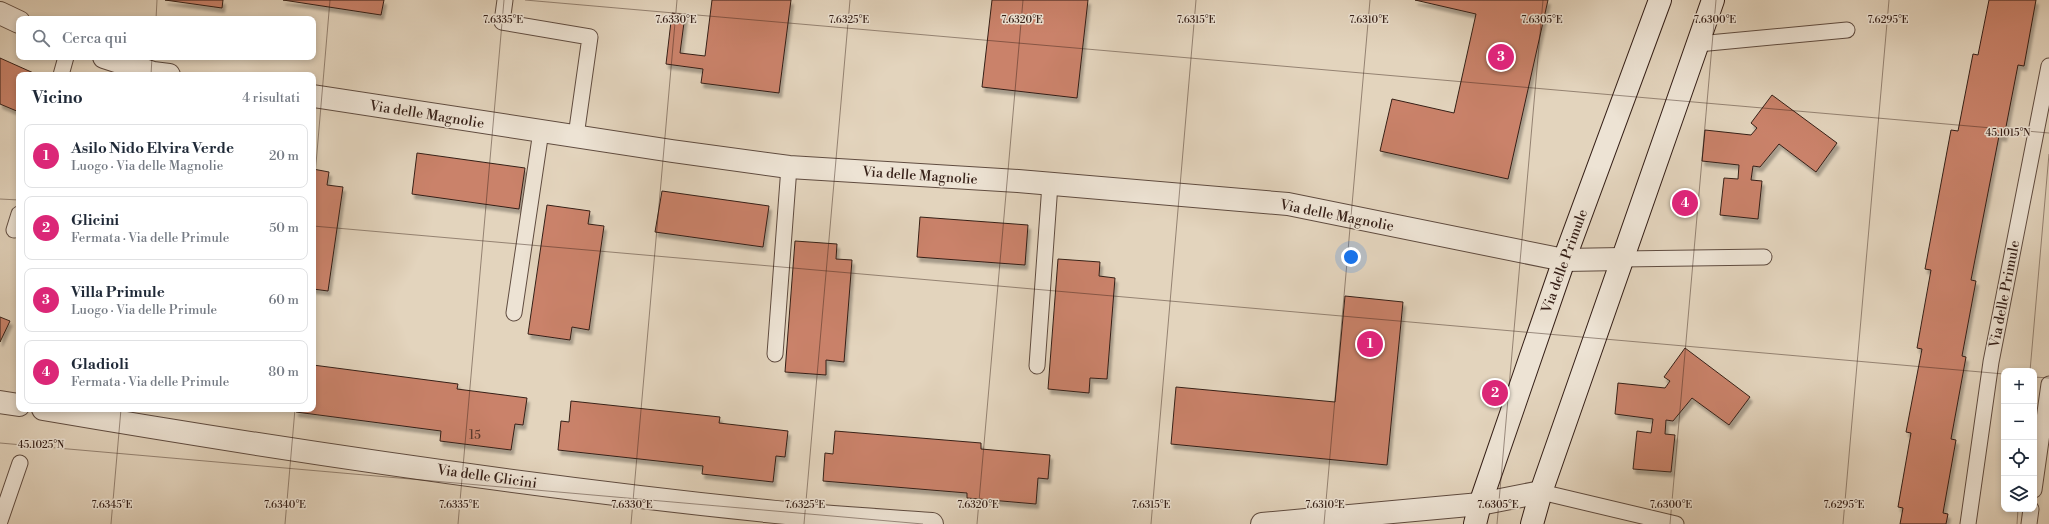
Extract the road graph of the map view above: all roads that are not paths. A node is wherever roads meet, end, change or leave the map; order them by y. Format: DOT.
graph roads {
  1 [pos="505,0"];
  2 [pos="1660,0"];
  3 [pos="1713,0"];
  4 [pos="0,13"];
  5 [pos="16,21"];
  6 [pos="1847,30"];
  7 [pos="1698,44"];
  8 [pos="65,60"];
  9 [pos="113,60"];
  10 [pos="2049,66"];
  11 [pos="62,72"];
  12 [pos="150,72"];
  13 [pos="316,96"];
  14 [pos="541,131"];
  15 [pos="576,136"];
  16 [pos="789,167"];
  17 [pos="1050,184"];
  18 [pos="16,224"];
  19 [pos="14,230"];
  20 [pos="1764,257"];
  21 [pos="1622,259"];
  22 [pos="1564,260"];
  23 [pos="514,313"];
  24 [pos="775,354"];
  25 [pos="1037,366"];
  26 [pos="2049,384"];
  27 [pos="0,402"];
  28 [pos="16,405"];
  29 [pos="61,412"];
  30 [pos="20,463"];
  31 [pos="2036,476"];
  32 [pos="1541,492"];
  33 [pos="2031,512"];
  34 [pos="1478,514"];
  35 [pos="0,521"];
  36 [pos="932,524"];
  37 [pos="1262,524"];
  38 [pos="1532,524"];
  39 [pos="1676,524"];
  40 [pos="1968,524"];
  41 [pos="2029,524"];
  1 -- 15 [label="lane"];
  2 -- 22 [label="street, Via delle Primule"];
  3 -- 7 [label="street"];
  4 -- 5 [label="street"];
  6 -- 7 [label="lane"];
  7 -- 21 [label="street"];
  8 -- 11 [label="lane"];
  9 -- 12 [label="street"];
  10 -- 40 [label="lane, Via delle Primule"];
  13 -- 14 [label="street, Via delle Magnolie"];
  14 -- 15 [label="street, Via delle Magnolie"];
  14 -- 23 [label="lane"];
  15 -- 16 [label="street, Via delle Magnolie"];
  16 -- 17 [label="street, Via delle Magnolie"];
  16 -- 24 [label="lane"];
  17 -- 22 [label="street, Via delle Magnolie"];
  17 -- 25 [label="lane"];
  18 -- 19 [label="lane"];
  20 -- 21 [label="lane"];
  21 -- 22 [label="street, Via delle Magnolie"];
  21 -- 32 [label="street"];
  22 -- 34 [label="street, Via delle Primule"];
  26 -- 31 [label="lane"];
  27 -- 28 [label="street"];
  29 -- 36 [label="street, Via delle Glicini"];
  30 -- 35 [label="lane"];
  32 -- 34 [label="street"];
  32 -- 38 [label="street"];
  32 -- 39 [label="lane"];
  33 -- 41 [label="lane"];
  34 -- 37 [label="street"];
}
